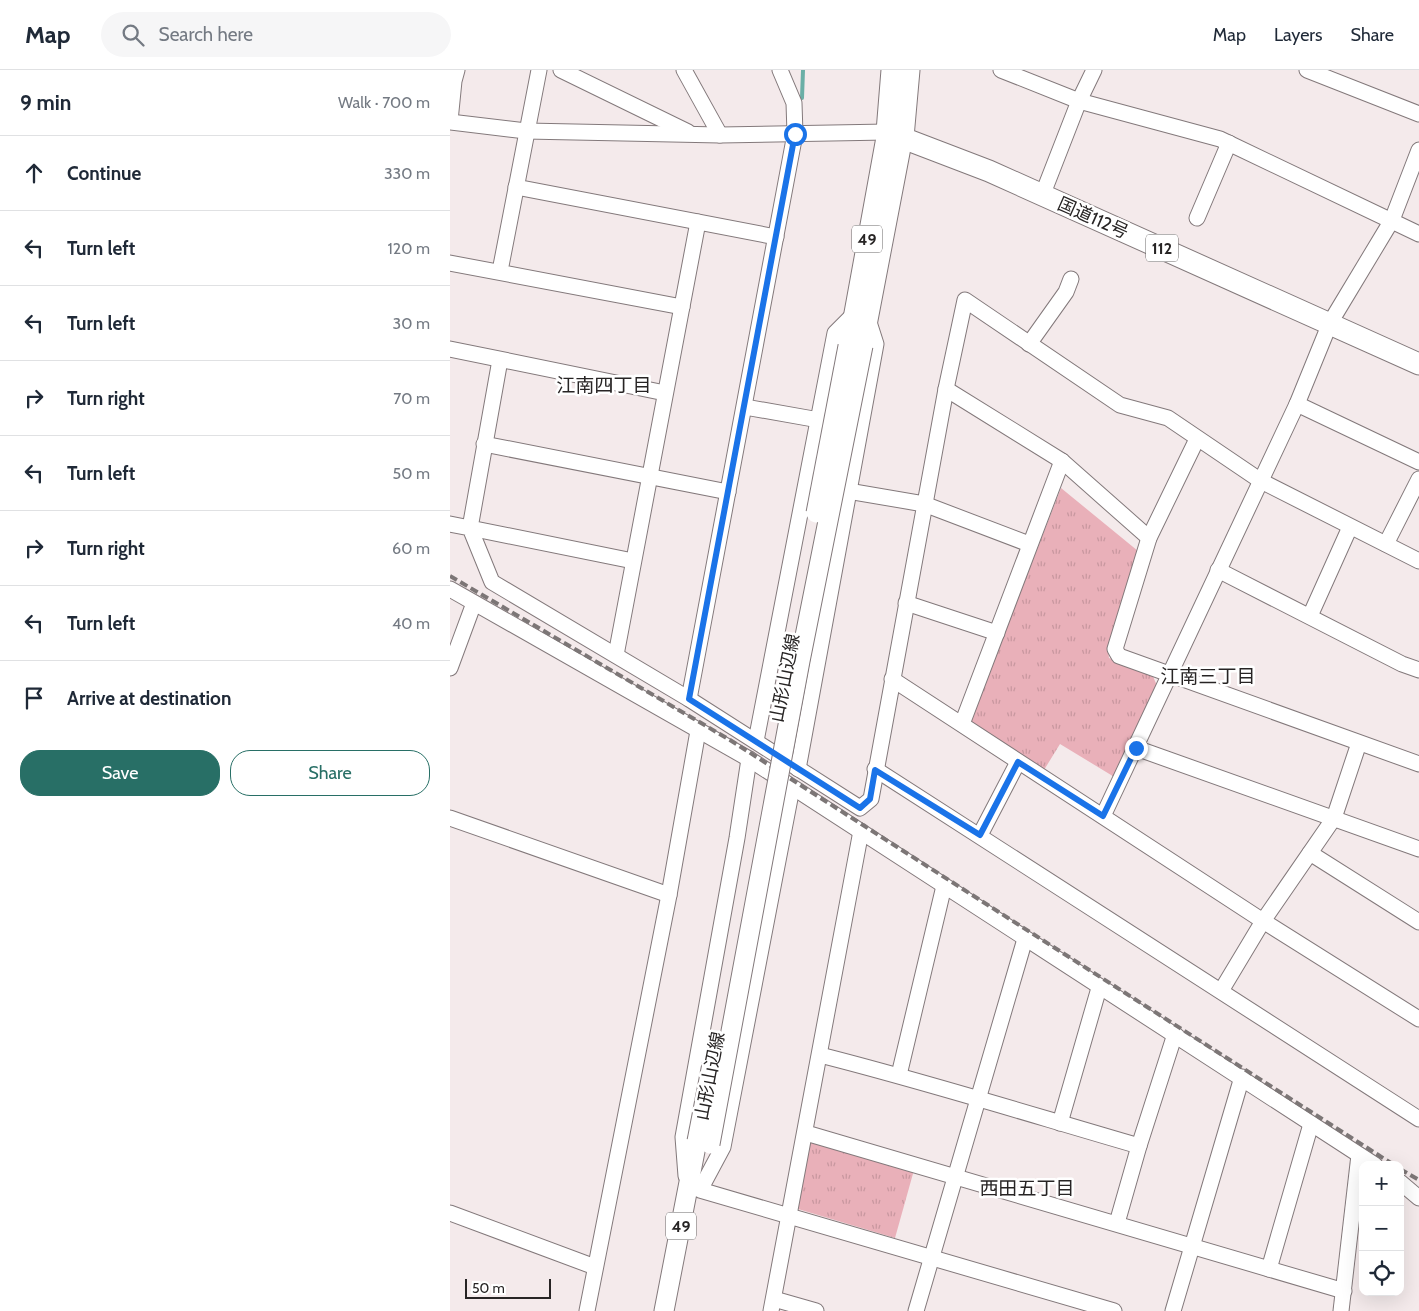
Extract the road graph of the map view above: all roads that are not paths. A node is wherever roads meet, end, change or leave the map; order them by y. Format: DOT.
graph roads {
  1 [pos="457,70"];
  2 [pos="539,70"];
  3 [pos="562,70"];
  4 [pos="684,70"];
  5 [pos="780,70"];
  6 [pos="892,70"];
  7 [pos="909,70"];
  8 [pos="1001,70"];
  9 [pos="1094,70"];
  10 [pos="1307,70"];
  11 [pos="1079,101"];
  12 [pos="1419,114"];
  13 [pos="450,121"];
  14 [pos="526,132"];
  15 [pos="692,134"];
  16 [pos="795,134"];
  17 [pos="720,135"];
  18 [pos="895,135"];
  19 [pos="1230,143"];
  20 [pos="1419,150"];
  21 [pos="516,187"];
  22 [pos="1042,196"];
  23 [pos="1197,218"];
  24 [pos="1392,220"];
  25 [pos="698,222"];
  26 [pos="1419,234"];
  27 [pos="776,237"];
  28 [pos="450,263"];
  29 [pos="500,271"];
  30 [pos="1071,279"];
  31 [pos="682,307"];
  32 [pos="860,317"];
  33 [pos="1330,323"];
  34 [pos="1029,344"];
  35 [pos="450,349"];
  36 [pos="500,360"];
  37 [pos="1419,364"];
  38 [pos="946,389"];
  39 [pos="664,393"];
  40 [pos="1297,404"];
  41 [pos="745,407"];
  42 [pos="819,420"];
  43 [pos="1197,439"];
  44 [pos="484,444"];
  45 [pos="1062,460"];
  46 [pos="1419,462"];
  47 [pos="650,477"];
  48 [pos="1419,480"];
  49 [pos="1261,481"];
  50 [pos="848,491"];
  51 [pos="728,492"];
  52 [pos="924,504"];
  53 [pos="450,524"];
  54 [pos="470,528"];
  55 [pos="1350,528"];
  56 [pos="1149,538"];
  57 [pos="1029,544"];
  58 [pos="1386,544"];
  59 [pos="633,561"];
  60 [pos="1419,562"];
  61 [pos="1218,570"];
  62 [pos="450,590"];
  63 [pos="474,603"];
  64 [pos="906,603"];
  65 [pos="1310,616"];
  66 [pos="997,633"];
  67 [pos="616,656"];
  68 [pos="450,668"];
  69 [pos="1419,670"];
  70 [pos="1168,675"];
  71 [pos="892,679"];
  72 [pos="689,699"];
  73 [pos="962,724"];
  74 [pos="698,731"];
  75 [pos="756,741"];
  76 [pos="1359,743"];
  77 [pos="1136,748"];
  78 [pos="749,759"];
  79 [pos="1018,762"];
  80 [pos="1419,764"];
  81 [pos="798,769"];
  82 [pos="875,770"];
  83 [pos="792,788"];
  84 [pos="1103,816"];
  85 [pos="450,818"];
  86 [pos="1334,818"];
  87 [pos="861,832"];
  88 [pos="980,835"];
  89 [pos="1419,849"];
  90 [pos="1310,852"];
  91 [pos="944,886"];
  92 [pos="669,895"];
  93 [pos="1263,921"];
  94 [pos="1419,922"];
  95 [pos="1025,939"];
  96 [pos="1099,988"];
  97 [pos="1221,991"];
  98 [pos="1419,1019"];
  99 [pos="1175,1034"];
  100 [pos="820,1055"];
  101 [pos="899,1075"];
  102 [pos="1242,1078"];
  103 [pos="978,1100"];
  104 [pos="1419,1119"];
  105 [pos="1060,1123"];
  106 [pos="1311,1124"];
  107 [pos="806,1133"];
  108 [pos="1138,1146"];
  109 [pos="1359,1155"];
  110 [pos="1369,1161"];
  111 [pos="956,1177"];
  112 [pos="1404,1185"];
  113 [pos="694,1191"];
  114 [pos="1419,1198"];
  115 [pos="450,1213"];
  116 [pos="791,1215"];
  117 [pos="1117,1223"];
  118 [pos="1192,1247"];
  119 [pos="933,1256"];
  120 [pos="595,1267"];
  121 [pos="1268,1269"];
  122 [pos="1344,1291"];
  123 [pos="773,1305"];
  124 [pos="587,1311"];
  125 [pos="664,1311"];
  126 [pos="677,1311"];
  127 [pos="816,1311"];
  128 [pos="916,1311"];
  129 [pos="1114,1311"];
  130 [pos="1173,1311"];
  131 [pos="1341,1311"];
  1 -- 13 [label="street"];
  2 -- 14 [label="street"];
  3 -- 15 [label="street"];
  4 -- 17 [label="street"];
  5 -- 16 [label="street"];
  6 -- 18 [label="highway"];
  7 -- 18 [label="highway"];
  8 -- 11 [label="street"];
  9 -- 11 [label="street"];
  10 -- 12 [label="street"];
  11 -- 19 [label="street"];
  11 -- 22 [label="street"];
  13 -- 14 [label="street"];
  14 -- 15 [label="street"];
  14 -- 21 [label="street"];
  15 -- 17 [label="street"];
  16 -- 17 [label="street"];
  16 -- 18 [label="street"];
  16 -- 27 [label="street"];
  18 -- 22 [label="highway, 国道112号 / 112"];
  18 -- 32 [label="main road, 山形山辺線 / 49"];
  19 -- 23 [label="street"];
  19 -- 24 [label="street"];
  20 -- 24 [label="street"];
  21 -- 25 [label="street"];
  21 -- 29 [label="street"];
  22 -- 33 [label="highway, 国道112号 / 112"];
  24 -- 26 [label="street"];
  24 -- 33 [label="street"];
  25 -- 27 [label="street"];
  25 -- 31 [label="street"];
  27 -- 41 [label="street"];
  28 -- 29 [label="street"];
  29 -- 31 [label="street"];
  30 -- 34 [label="street"];
  31 -- 39 [label="street"];
  32 -- 42 [label="street"];
  32 -- 50 [label="street"];
  32 -- 113 [label="main road, 山形山辺線 / 49, bridge"];
  33 -- 37 [label="highway, 国道112号 / 112"];
  33 -- 40 [label="street"];
  34 -- 38 [label="street"];
  34 -- 43 [label="street"];
  35 -- 36 [label="street"];
  36 -- 39 [label="street"];
  36 -- 44 [label="street"];
  38 -- 45 [label="street"];
  38 -- 52 [label="street"];
  39 -- 47 [label="street"];
  40 -- 46 [label="street"];
  40 -- 49 [label="street"];
  41 -- 42 [label="street"];
  41 -- 51 [label="street"];
  42 -- 75 [label="street"];
  43 -- 49 [label="street"];
  43 -- 56 [label="street"];
  44 -- 47 [label="street"];
  44 -- 54 [label="street"];
  45 -- 56 [label="street"];
  45 -- 57 [label="street"];
  47 -- 51 [label="street"];
  47 -- 59 [label="street"];
  48 -- 58 [label="street"];
  49 -- 55 [label="street"];
  49 -- 61 [label="street"];
  50 -- 52 [label="street"];
  50 -- 81 [label="street"];
  51 -- 72 [label="street"];
  52 -- 57 [label="street"];
  52 -- 64 [label="street"];
  53 -- 54 [label="street"];
  54 -- 59 [label="street"];
  54 -- 67 [label="street"];
  55 -- 58 [label="street"];
  55 -- 65 [label="street"];
  56 -- 70 [label="street"];
  57 -- 66 [label="street"];
  58 -- 60 [label="street"];
  59 -- 67 [label="street"];
  61 -- 65 [label="street"];
  61 -- 70 [label="street"];
  62 -- 63 [label="street"];
  63 -- 68 [label="street"];
  63 -- 74 [label="street"];
  64 -- 66 [label="street"];
  64 -- 71 [label="street"];
  65 -- 69 [label="street"];
  66 -- 73 [label="street"];
  67 -- 72 [label="street"];
  70 -- 76 [label="street"];
  70 -- 77 [label="street"];
  71 -- 73 [label="street"];
  71 -- 82 [label="street"];
  72 -- 75 [label="street"];
  73 -- 79 [label="street"];
  74 -- 78 [label="street"];
  74 -- 92 [label="street"];
  75 -- 81 [label="street"];
  76 -- 80 [label="street"];
  76 -- 86 [label="street"];
  77 -- 84 [label="street"];
  77 -- 86 [label="street"];
  78 -- 83 [label="street"];
  78 -- 113 [label="street"];
  79 -- 84 [label="street"];
  79 -- 88 [label="street"];
  81 -- 82 [label="street"];
  82 -- 88 [label="street"];
  83 -- 87 [label="street"];
  83 -- 113 [label="street"];
  84 -- 93 [label="street"];
  85 -- 92 [label="street"];
  86 -- 89 [label="street"];
  86 -- 90 [label="street"];
  87 -- 91 [label="street"];
  87 -- 100 [label="street"];
  88 -- 97 [label="street"];
  90 -- 93 [label="street"];
  90 -- 94 [label="street"];
  91 -- 95 [label="street"];
  91 -- 101 [label="street"];
  92 -- 120 [label="street"];
  93 -- 97 [label="street"];
  93 -- 98 [label="street"];
  95 -- 96 [label="street"];
  95 -- 103 [label="street"];
  96 -- 99 [label="street"];
  96 -- 105 [label="street"];
  97 -- 104 [label="street"];
  99 -- 102 [label="street"];
  99 -- 108 [label="street"];
  100 -- 101 [label="street"];
  100 -- 107 [label="street"];
  101 -- 103 [label="street"];
  102 -- 106 [label="street"];
  102 -- 118 [label="street"];
  103 -- 105 [label="street"];
  103 -- 111 [label="street"];
  105 -- 108 [label="street"];
  106 -- 109 [label="street"];
  106 -- 121 [label="street"];
  107 -- 111 [label="street"];
  107 -- 116 [label="street"];
  108 -- 117 [label="street"];
  109 -- 110 [label="street"];
  109 -- 122 [label="street"];
  111 -- 117 [label="street"];
  111 -- 119 [label="street"];
  112 -- 114 [label="street"];
  113 -- 116 [label="street"];
  113 -- 125 [label="main road, 山形山辺線 / 49"];
  113 -- 126 [label="main road, 山形山辺線 / 49"];
  115 -- 120 [label="street"];
  116 -- 119 [label="street"];
  116 -- 123 [label="street"];
  117 -- 118 [label="street"];
  118 -- 121 [label="street"];
  118 -- 130 [label="street"];
  119 -- 128 [label="street"];
  119 -- 129 [label="street"];
  120 -- 124 [label="street"];
  121 -- 122 [label="street"];
  122 -- 131 [label="street"];
  123 -- 127 [label="street"];
}
